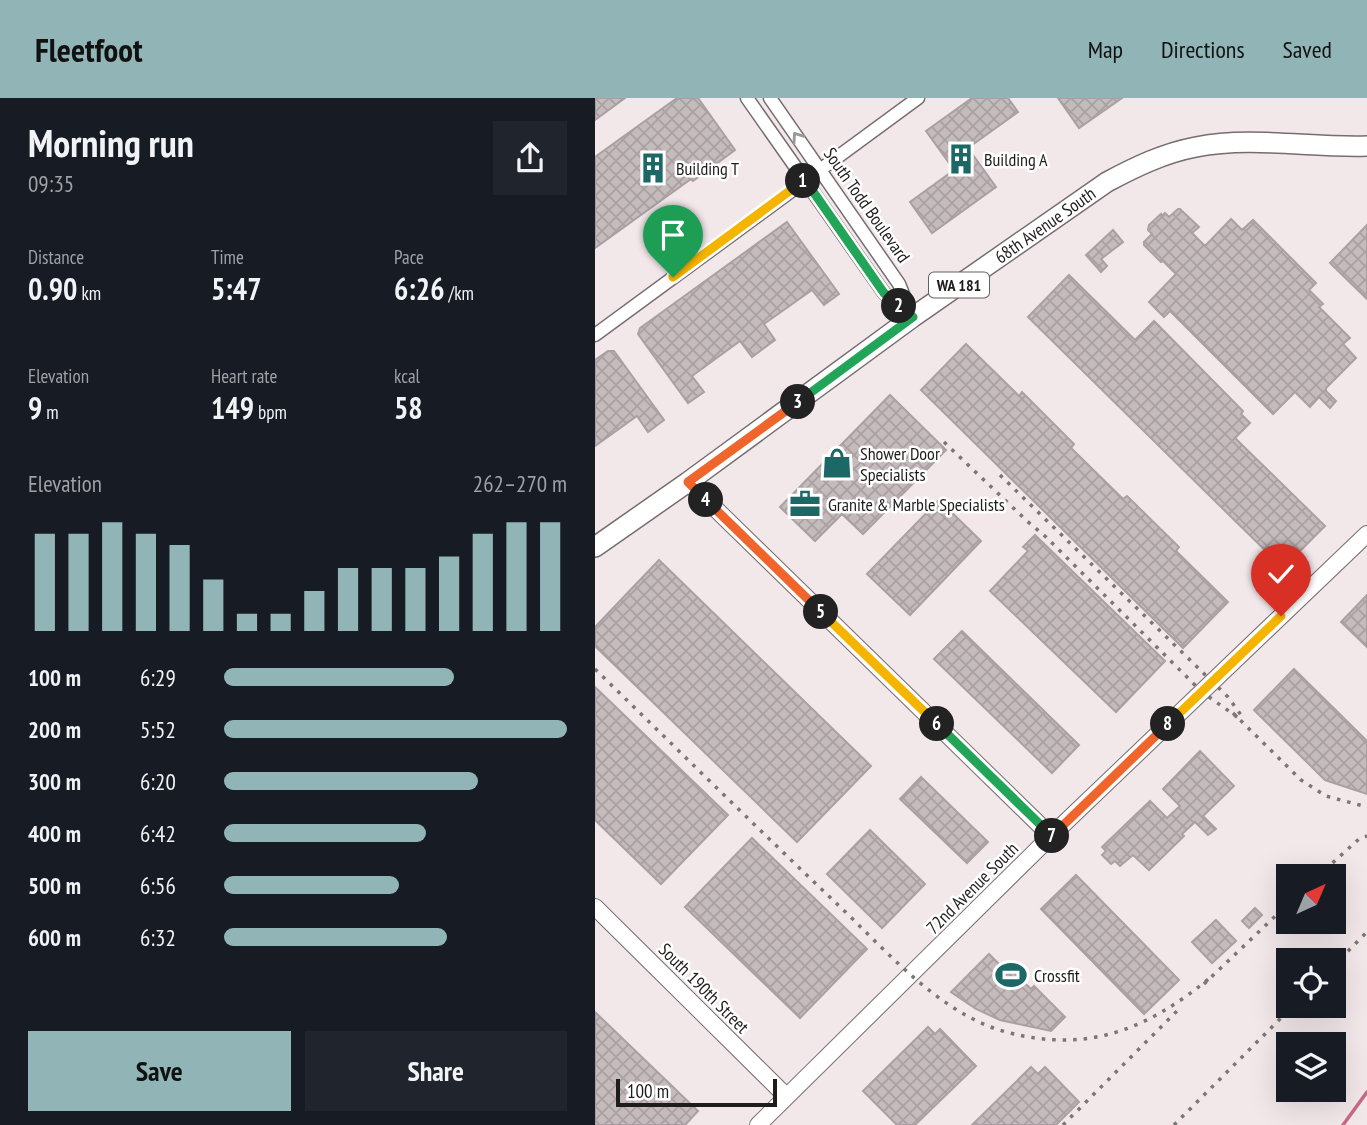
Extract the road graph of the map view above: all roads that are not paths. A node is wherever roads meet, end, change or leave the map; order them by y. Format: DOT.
graph roads {
  1 [pos="747,98"];
  2 [pos="770,98"];
  3 [pos="918,98"];
  4 [pos="1367,146"];
  5 [pos="820,169"];
  6 [pos="805,180"];
  7 [pos="913,317"];
  8 [pos="595,335"];
  9 [pos="688,482"];
  10 [pos="1367,534"];
  11 [pos="595,547"];
  12 [pos="1051,836"];
  13 [pos="595,907"];
  14 [pos="786,1096"];
  15 [pos="758,1125"];
  1 -- 6 [label="street, South Todd Boulevard"];
  5 -- 2 [label="street, South Todd Boulevard, one-way"];
  3 -- 5 [label="street"];
  4 -- 7 [label="main road, 68th Avenue South / WA 181"];
  5 -- 6 [label="street"];
  5 -- 7 [label="street, South Todd Boulevard"];
  6 -- 7 [label="street, South Todd Boulevard"];
  6 -- 8 [label="street"];
  7 -- 9 [label="main road, 68th Avenue South / WA 181"];
  9 -- 11 [label="main road, 68th Avenue South / WA 181"];
  9 -- 12 [label="street"];
  10 -- 12 [label="street, 72nd Avenue South"];
  12 -- 14 [label="street, 72nd Avenue South"];
  13 -- 14 [label="street, South 190th Street"];
  14 -- 15 [label="street, 72nd Avenue South"];
}
